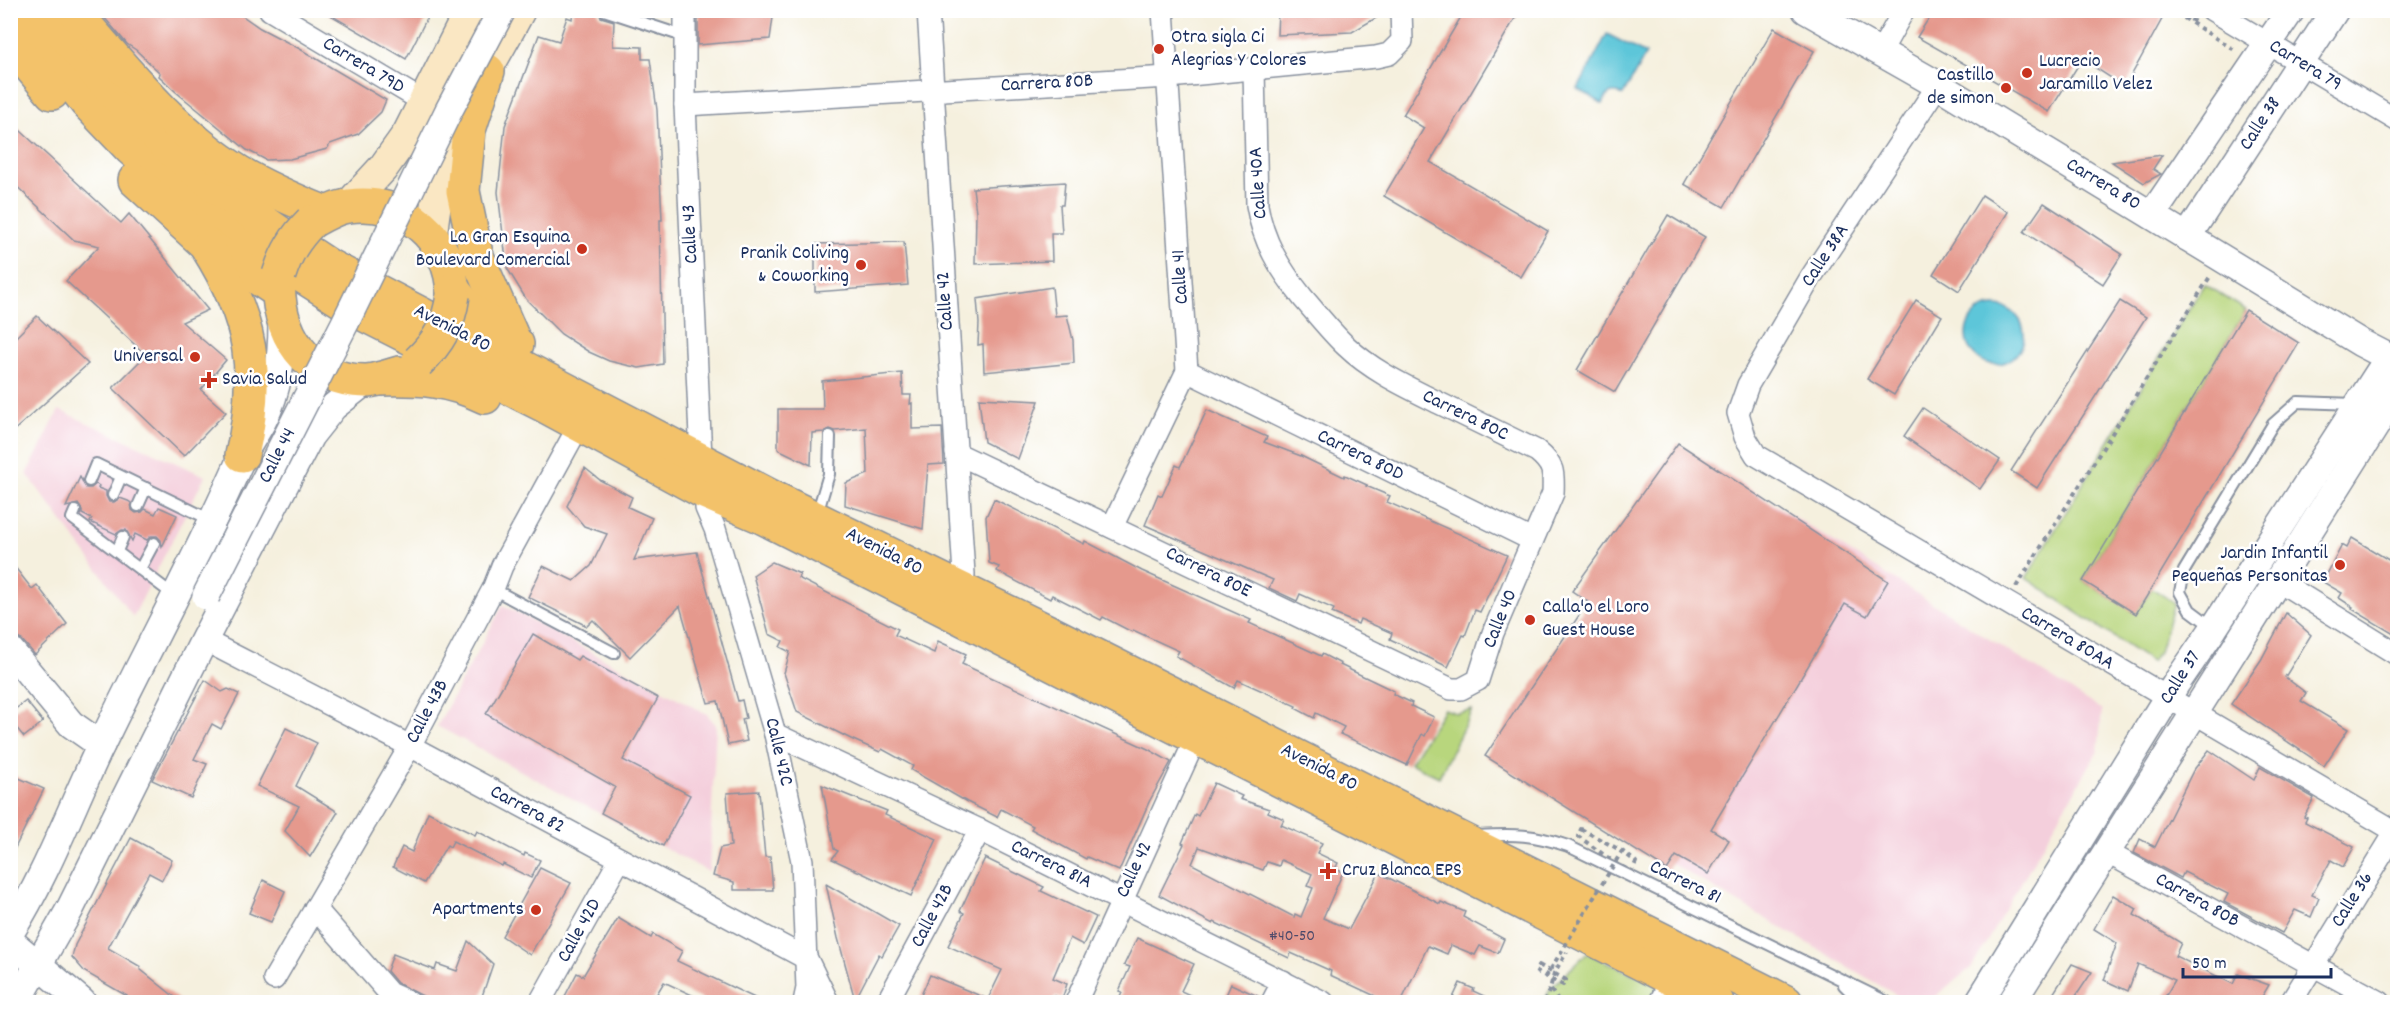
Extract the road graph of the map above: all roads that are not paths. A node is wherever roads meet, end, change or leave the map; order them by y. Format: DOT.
graph roads {
  1 [pos="15,10"];
  2 [pos="45,10"];
  3 [pos="73,10"];
  4 [pos="270,10"];
  5 [pos="470,10"];
  6 [pos="485,10"];
  7 [pos="502,10"];
  8 [pos="520,10"];
  9 [pos="604,10"];
  10 [pos="685,10"];
  11 [pos="928,10"];
  12 [pos="1163,10"];
  13 [pos="1401,10"];
  14 [pos="1806,10"];
  15 [pos="1904,10"];
  16 [pos="2212,10"];
  17 [pos="2291,10"];
  18 [pos="2335,10"];
  19 [pos="634,15"];
  20 [pos="687,37"];
  21 [pos="10,44"];
  22 [pos="1881,51"];
  23 [pos="2261,53"];
  24 [pos="2300,64"];
  25 [pos="1254,70"];
  26 [pos="488,71"];
  27 [pos="1169,77"];
  28 [pos="1938,85"];
  29 [pos="933,90"];
  30 [pos="424,102"];
  31 [pos="685,105"];
  32 [pos="2397,121"];
  33 [pos="329,214"];
  34 [pos="2152,215"];
  35 [pos="432,234"];
  36 [pos="2187,237"];
  37 [pos="202,241"];
  38 [pos="453,292"];
  39 [pos="279,296"];
  40 [pos="1318,315"];
  41 [pos="514,343"];
  42 [pos="2393,360"];
  43 [pos="1187,371"];
  44 [pos="373,380"];
  45 [pos="2397,390"];
  46 [pos="2360,404"];
  47 [pos="830,436"];
  48 [pos="1745,437"];
  49 [pos="571,440"];
  50 [pos="956,453"];
  51 [pos="242,454"];
  52 [pos="701,458"];
  53 [pos="122,477"];
  54 [pos="89,481"];
  55 [pos="146,488"];
  56 [pos="113,495"];
  57 [pos="138,506"];
  58 [pos="706,508"];
  59 [pos="744,508"];
  60 [pos="75,511"];
  61 [pos="815,518"];
  62 [pos="213,521"];
  63 [pos="1112,527"];
  64 [pos="123,537"];
  65 [pos="1532,540"];
  66 [pos="154,543"];
  67 [pos="117,551"];
  68 [pos="140,569"];
  69 [pos="2277,580"];
  70 [pos="493,589"];
  71 [pos="963,591"];
  72 [pos="191,594"];
  73 [pos="2214,628"];
  74 [pos="204,640"];
  75 [pos="10,650"];
  76 [pos="614,653"];
  77 [pos="2397,655"];
  78 [pos="1461,689"];
  79 [pos="2168,699"];
  80 [pos="2193,713"];
  81 [pos="775,734"];
  82 [pos="1196,738"];
  83 [pos="101,746"];
  84 [pos="410,746"];
  85 [pos="980,830"];
  86 [pos="2397,831"];
  87 [pos="1457,837"];
  88 [pos="2108,853"];
  89 [pos="620,859"];
  90 [pos="34,892"];
  91 [pos="1121,900"];
  92 [pos="315,908"];
  93 [pos="70,909"];
  94 [pos="10,933"];
  95 [pos="10,941"];
  96 [pos="807,958"];
  97 [pos="39,965"];
  98 [pos="2313,966"];
  99 [pos="274,979"];
  100 [pos="1839,980"];
  101 [pos="1283,981"];
  102 [pos="1665,991"];
  103 [pos="385,998"];
  104 [pos="17,1002"];
  105 [pos="82,1002"];
  106 [pos="410,1002"];
  107 [pos="540,1002"];
  108 [pos="804,1002"];
  109 [pos="828,1002"];
  110 [pos="887,1002"];
  111 [pos="1076,1002"];
  112 [pos="1272,1002"];
  113 [pos="1323,1002"];
  114 [pos="1717,1002"];
  115 [pos="1786,1002"];
  116 [pos="1861,1002"];
  117 [pos="1887,1002"];
  118 [pos="1979,1002"];
  119 [pos="2012,1002"];
  120 [pos="2291,1002"];
  121 [pos="2380,1002"];
  1 -- 59 [label="main road, Avenida 80"];
  2 -- 52 [label="main road, Avenida 80"];
  3 -- 33 [label="main road"];
  4 -- 30 [label="street, Carrera 79D"];
  5 -- 30 [label="main road"];
  6 -- 72 [label="street, Calle 44"];
  7 -- 72 [label="street, Calle 44, bridge"];
  8 -- 26 [label="main road"];
  9 -- 19 [label="lane"];
  10 -- 20 [label="street, Calle 43"];
  11 -- 29 [label="street, Calle 42"];
  12 -- 27 [label="street, Calle 41"];
  13 -- 25 [label="street, Carrera 80B"];
  14 -- 22 [label="street, Carrera 80"];
  15 -- 22 [label="street"];
  16 -- 23 [label="street, Carrera 79"];
  17 -- 23 [label="street, Calle 38"];
  18 -- 24 [label="street, Calle 38"];
  19 -- 20 [label="lane"];
  20 -- 31 [label="street, Calle 43"];
  21 -- 37 [label="main road"];
  22 -- 28 [label="street, Carrera 80"];
  23 -- 24 [label="street, Carrera 79"];
  23 -- 34 [label="street, Calle 38"];
  24 -- 32 [label="street, Carrera 79"];
  24 -- 36 [label="street, Calle 38"];
  25 -- 27 [label="street, Carrera 80B"];
  25 -- 40 [label="street, Calle 40A"];
  26 -- 35 [label="main road"];
  26 -- 41 [label="main road"];
  27 -- 29 [label="street, Carrera 80B"];
  27 -- 43 [label="street, Calle 41"];
  28 -- 34 [label="street, Carrera 80"];
  28 -- 48 [label="street, Calle 38A"];
  29 -- 31 [label="street, Carrera 80B"];
  29 -- 50 [label="street, Calle 42"];
  30 -- 33 [label="main road"];
  31 -- 52 [label="street, Calle 43"];
  33 -- 35 [label="main road"];
  33 -- 39 [label="main road, bridge"];
  34 -- 36 [label="street, Carrera 80"];
  35 -- 38 [label="main road"];
  36 -- 42 [label="street, Carrera 80"];
  37 -- 39 [label="main road"];
  37 -- 51 [label="main road"];
  38 -- 41 [label="main road"];
  38 -- 44 [label="main road, bridge"];
  39 -- 44 [label="main road"];
  39 -- 51 [label="street, Calle 44"];
  40 -- 65 [label="street, Carrera 80C"];
  41 -- 52 [label="main road"];
  42 -- 46 [label="street, Calle 37"];
  43 -- 63 [label="street, Calle 41"];
  43 -- 65 [label="street, Carrera 80D"];
  44 -- 49 [label="main road"];
  44 -- 74 [label="street, Calle 44"];
  45 -- 69 [label="street, Calle 37"];
  46 -- 73 [label="street, Calle 37"];
  46 -- 73 [label="lane"];
  47 -- 61 [label="lane"];
  48 -- 79 [label="street, Carrera 80AA"];
  49 -- 58 [label="main road"];
  49 -- 70 [label="street, Calle 43B"];
  50 -- 63 [label="street, Carrera 80E"];
  50 -- 71 [label="street, Calle 42"];
  51 -- 62 [label="street, Calle 44"];
  52 -- 61 [label="main road, Avenida 80"];
  53 -- 54 [label="lane"];
  53 -- 55 [label="lane"];
  53 -- 56 [label="lane"];
  55 -- 57 [label="lane"];
  55 -- 62 [label="lane"];
  58 -- 59 [label="main road"];
  58 -- 81 [label="street, Calle 42C"];
  59 -- 82 [label="main road, Avenida 80"];
  60 -- 67 [label="lane"];
  61 -- 71 [label="main road, Avenida 80"];
  62 -- 72 [label="street, Calle 44"];
  63 -- 78 [label="street, Carrera 80E"];
  64 -- 67 [label="lane"];
  65 -- 78 [label="street, Calle 40"];
  66 -- 68 [label="lane"];
  67 -- 68 [label="lane"];
  68 -- 72 [label="lane"];
  69 -- 77 [label="street"];
  69 -- 80 [label="street, Calle 37"];
  70 -- 76 [label="lane"];
  70 -- 84 [label="street, Calle 43B"];
  71 -- 87 [label="main road, Avenida 80"];
  72 -- 83 [label="street, Calle 44"];
  72 -- 90 [label="street, Calle 44"];
  72 -- 93 [label="street, Calle 44"];
  73 -- 79 [label="street, Calle 37"];
  74 -- 84 [label="street, Carrera 82"];
  74 -- 93 [label="street, Calle 44"];
  75 -- 83 [label="street"];
  79 -- 80 [label="street, Carrera 80AA"];
  79 -- 118 [label="street, Calle 37"];
  80 -- 86 [label="street, Carrera 80AA"];
  80 -- 88 [label="street, Calle 37"];
  81 -- 85 [label="street, Carrera 81A"];
  81 -- 96 [label="street, Calle 42C"];
  82 -- 91 [label="street, Calle 42"];
  82 -- 102 [label="main road, Avenida 80"];
  83 -- 90 [label="street, Calle 44"];
  84 -- 89 [label="street, Carrera 82"];
  84 -- 92 [label="street, Calle 43B"];
  85 -- 91 [label="street, Carrera 81A"];
  85 -- 110 [label="street, Calle 42B"];
  86 -- 98 [label="street, Calle 36"];
  87 -- 100 [label="lane, Carrera 81"];
  87 -- 115 [label="main road, Avenida 80"];
  88 -- 98 [label="street, Carrera 80B"];
  88 -- 119 [label="street, Calle 37"];
  89 -- 96 [label="street, Carrera 82"];
  89 -- 107 [label="street, Calle 42D"];
  90 -- 94 [label="street, Calle 44"];
  91 -- 101 [label="street, Carrera 81A"];
  91 -- 111 [label="street, Calle 42"];
  92 -- 99 [label="street, Calle 43B"];
  92 -- 103 [label="street"];
  93 -- 97 [label="street, Calle 44"];
  95 -- 97 [label="street"];
  96 -- 108 [label="street, Calle 42C"];
  96 -- 109 [label="street"];
  97 -- 104 [label="street, Calle 44"];
  97 -- 105 [label="street"];
  98 -- 120 [label="street, Calle 36"];
  98 -- 121 [label="street, Carrera 80B"];
  100 -- 116 [label="lane"];
  100 -- 117 [label="lane, Carrera 81"];
  101 -- 112 [label="street"];
  101 -- 113 [label="street, Carrera 81A"];
  102 -- 114 [label="main road, Avenida 80"];
  103 -- 106 [label="street"];
}
